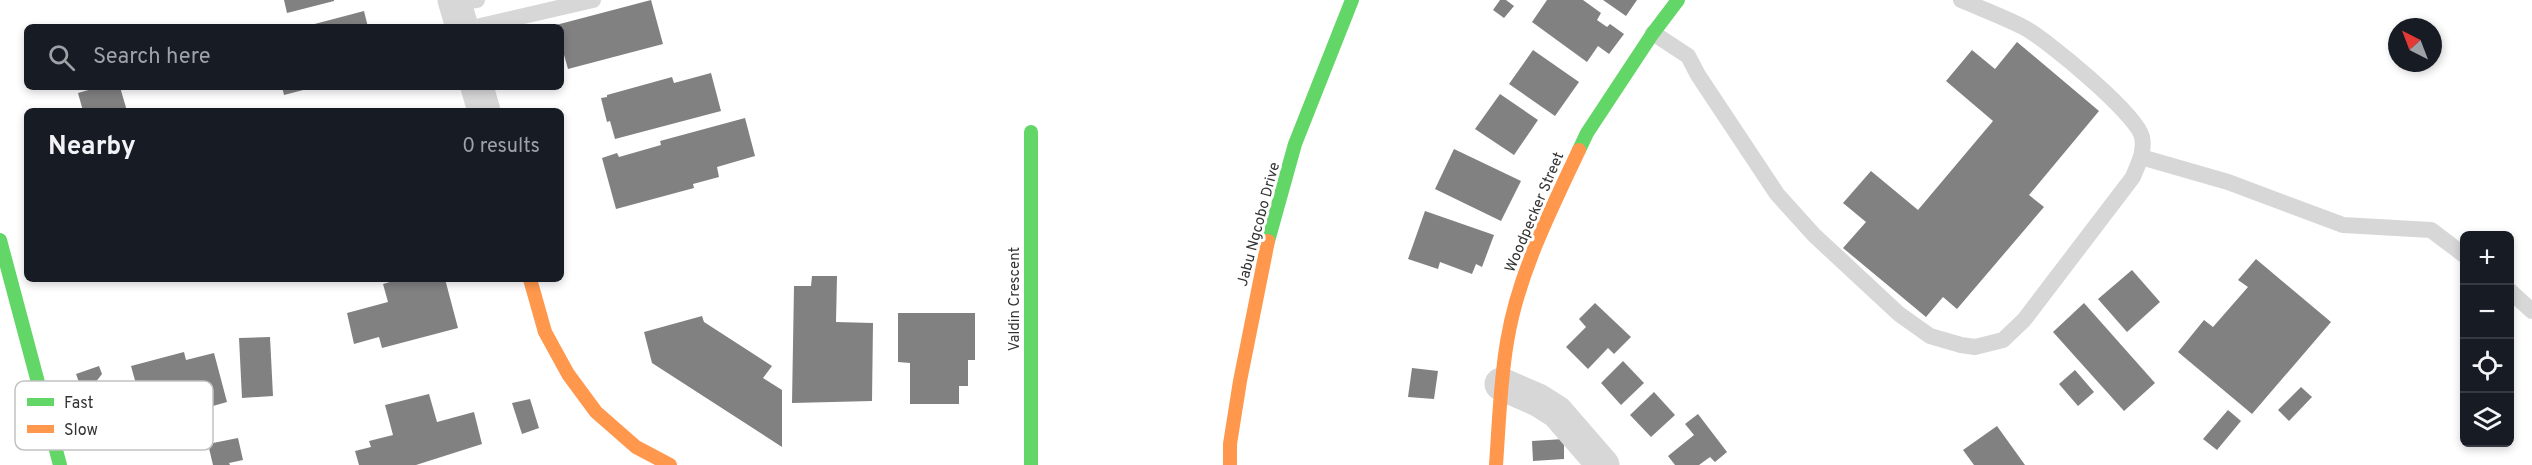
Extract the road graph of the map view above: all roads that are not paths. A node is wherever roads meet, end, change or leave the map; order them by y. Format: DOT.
graph roads {
  1 [pos="593,0"];
  2 [pos="1352,0"];
  3 [pos="1678,0"];
  4 [pos="1961,0"];
  5 [pos="465,12"];
  6 [pos="1653,33"];
  7 [pos="478,90"];
  8 [pos="483,108"];
  9 [pos="1031,132"];
  10 [pos="2140,157"];
  11 [pos="0,240"];
  12 [pos="2460,252"];
  13 [pos="531,282"];
  14 [pos="2514,295"];
  15 [pos="2532,311"];
  16 [pos="38,381"];
  17 [pos="1501,384"];
  18 [pos="56,450"];
  19 [pos="60,465"];
  20 [pos="670,465"];
  21 [pos="1031,465"];
  22 [pos="1230,465"];
  23 [pos="1496,465"];
  24 [pos="1603,465"];
  1 -- 5 [label="lane"];
  2 -- 22 [label="street, Jabu Ngcobo Drive"];
  3 -- 6 [label="street, Woodpecker Street"];
  4 -- 10 [label="lane"];
  6 -- 10 [label="lane"];
  6 -- 17 [label="street, Woodpecker Street"];
  7 -- 8 [label="street"];
  9 -- 21 [label="street, Valdin Crescent"];
  10 -- 12 [label="lane"];
  11 -- 16 [label="street"];
  13 -- 20 [label="street"];
  14 -- 15 [label="lane"];
  17 -- 23 [label="street, Woodpecker Street"];
  17 -- 24 [label="street"];
  18 -- 19 [label="street"];
}
